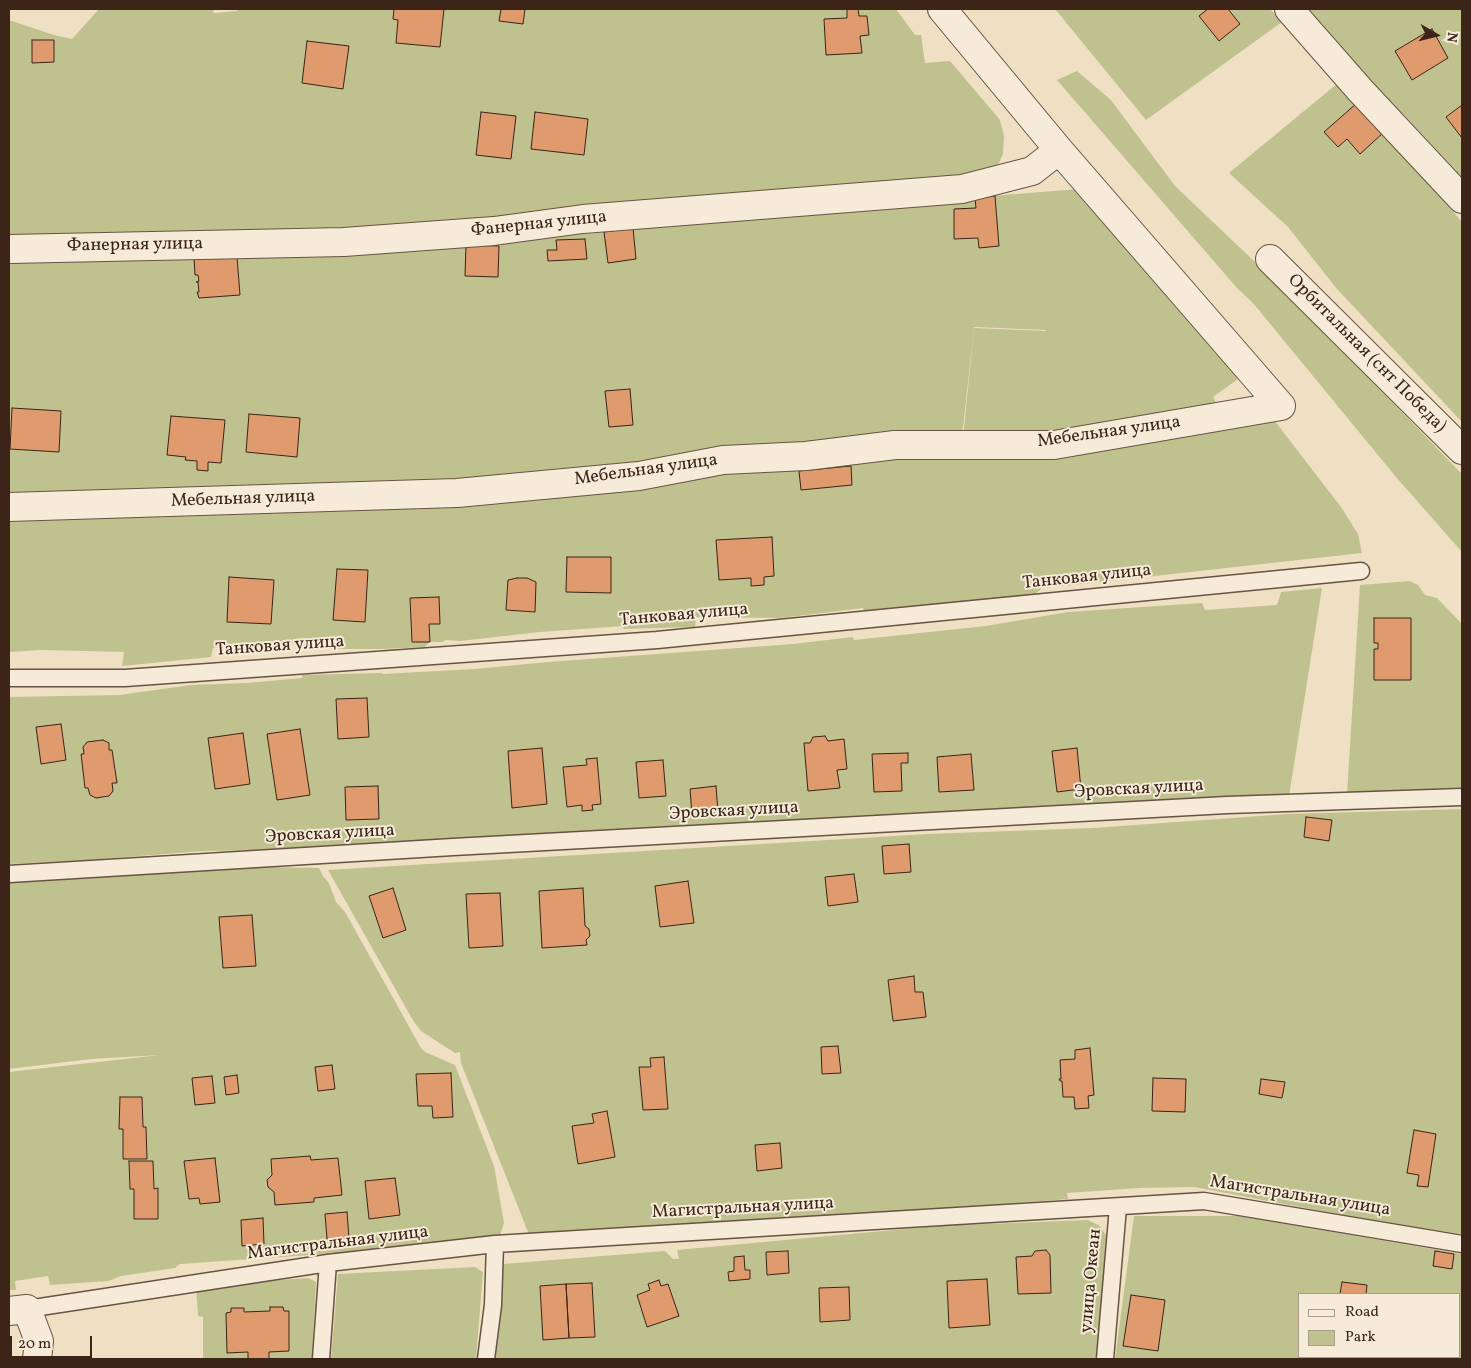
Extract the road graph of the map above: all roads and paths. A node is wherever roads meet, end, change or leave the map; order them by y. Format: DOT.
graph roads {
  1 [pos="942,9"];
  2 [pos="1289,9"];
  3 [pos="1059,150"];
  4 [pos="1462,199"];
  5 [pos="9,249"];
  6 [pos="1270,259"];
  7 [pos="1462,450"];
  8 [pos="9,508"];
  9 [pos="1361,571"];
  10 [pos="9,678"];
  11 [pos="1462,797"];
  12 [pos="9,874"];
  13 [pos="1118,1207"];
  14 [pos="495,1244"];
  15 [pos="1462,1244"];
  16 [pos="328,1263"];
  17 [pos="18,1310"];
  18 [pos="37,1359"];
  19 [pos="321,1359"];
  20 [pos="486,1359"];
  21 [pos="1105,1359"];
  1 -- 3 [label="street"];
  2 -- 4 [label="street"];
  3 -- 5 [label="street, Фанерная улица"];
  3 -- 8 [label="street, Мебельная улица"];
  6 -- 7 [label="street, Орбитальная (снт Победа)"];
  9 -- 10 [label="lane, Танковая улица"];
  11 -- 12 [label="lane, Эровская улица"];
  13 -- 14 [label="lane, Магистральная улица"];
  13 -- 15 [label="lane, Магистральная улица"];
  13 -- 21 [label="lane, улица Океан"];
  14 -- 16 [label="lane, Магистральная улица"];
  14 -- 20 [label="lane"];
  16 -- 17 [label="lane, Магистральная улица"];
  16 -- 19 [label="lane"];
  17 -- 18 [label="street"];
}
